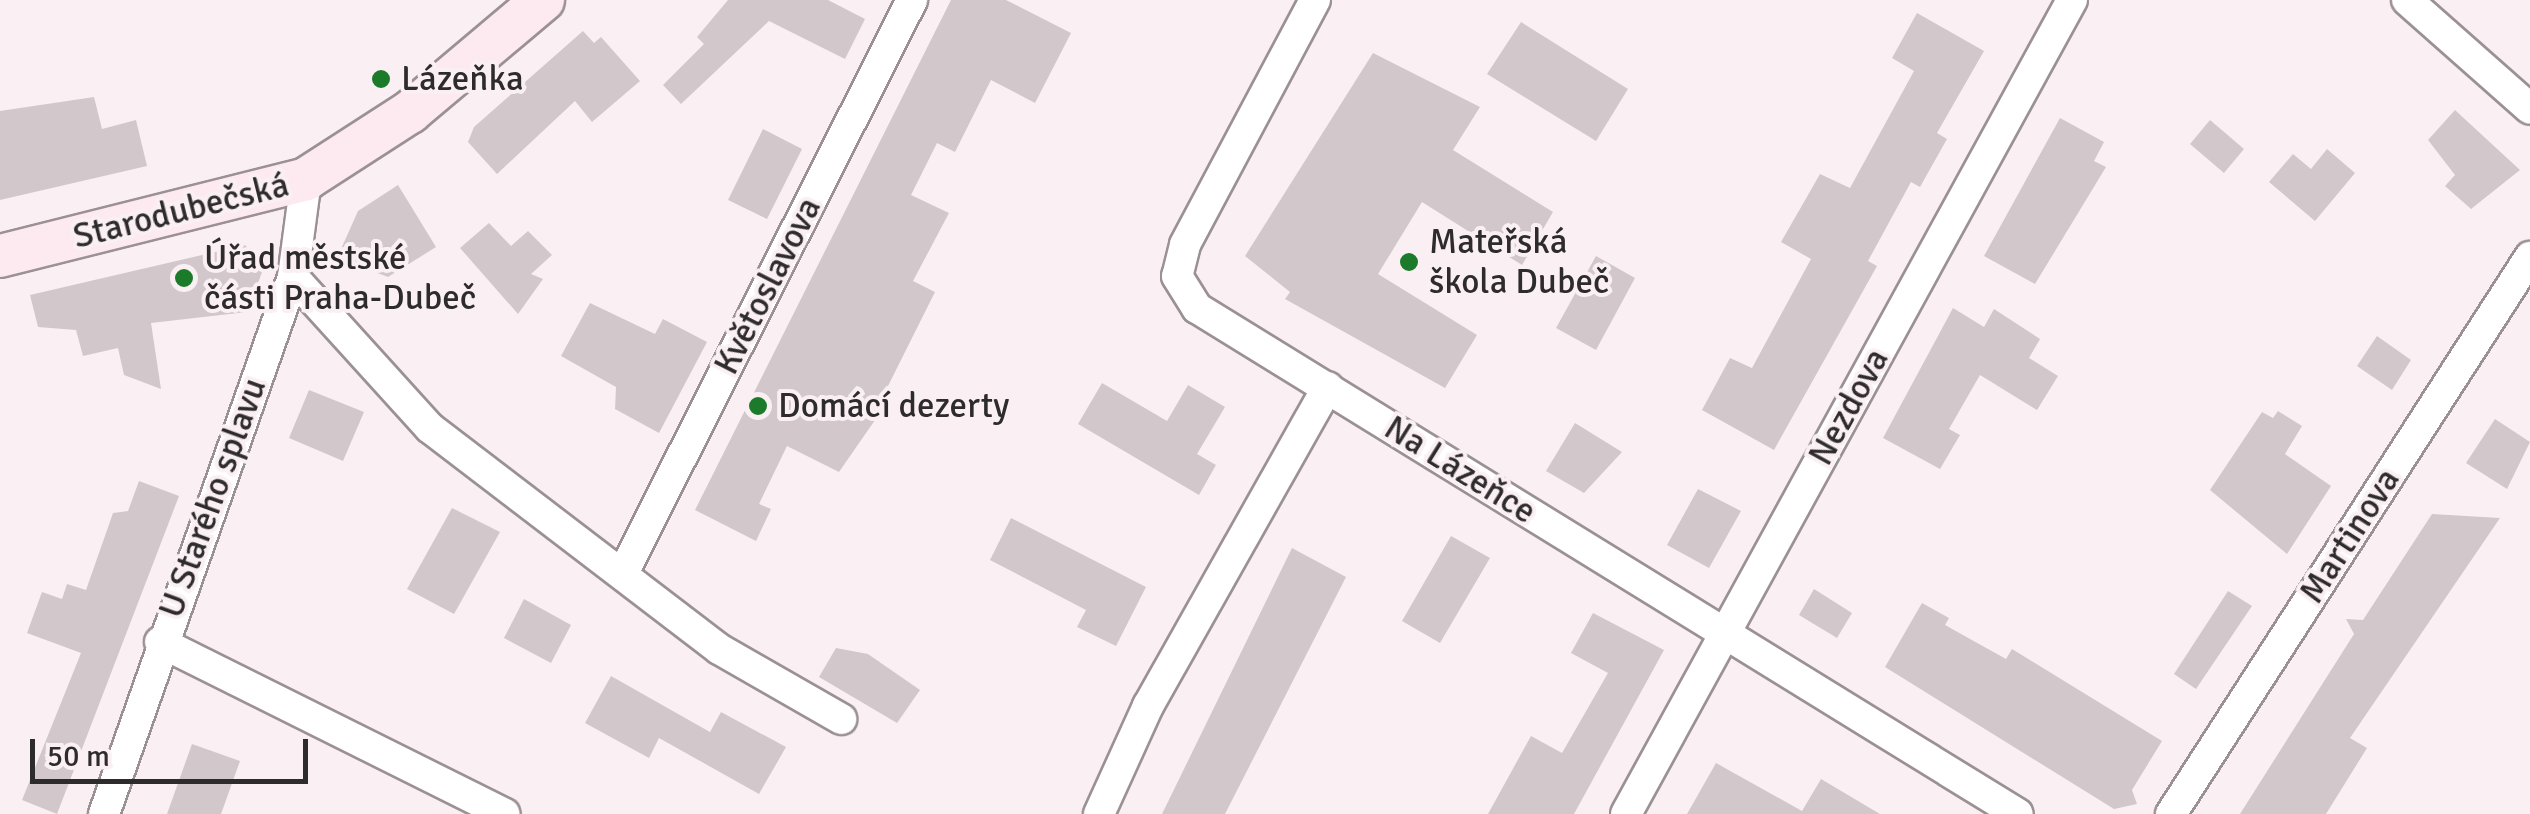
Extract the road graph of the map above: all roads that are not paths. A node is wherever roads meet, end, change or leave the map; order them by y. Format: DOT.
graph roads {
  1 [pos="542,0"];
  2 [pos="912,0"];
  3 [pos="1315,0"];
  4 [pos="2072,0"];
  5 [pos="2407,0"];
  6 [pos="2530,109"];
  7 [pos="306,178"];
  8 [pos="0,256"];
  9 [pos="2530,257"];
  10 [pos="293,277"];
  11 [pos="1328,387"];
  12 [pos="624,571"];
  13 [pos="1724,636"];
  14 [pos="160,642"];
  15 [pos="841,720"];
  16 [pos="104,814"];
  17 [pos="506,814"];
  18 [pos="1100,814"];
  19 [pos="1626,814"];
  20 [pos="2018,814"];
  21 [pos="2170,814"];
  1 -- 7 [label="street, Starodubečská"];
  2 -- 12 [label="street, Květoslavova"];
  3 -- 11 [label="street, Na Lázeňce"];
  4 -- 13 [label="street, Nezdova"];
  5 -- 6 [label="street"];
  7 -- 8 [label="street, Starodubečská"];
  7 -- 10 [label="street, U Starého splavu"];
  9 -- 21 [label="street, Martinova"];
  10 -- 12 [label="street"];
  10 -- 14 [label="street, U Starého splavu"];
  11 -- 13 [label="street, Na Lázeňce"];
  11 -- 18 [label="street"];
  12 -- 15 [label="street"];
  13 -- 19 [label="street, Nezdova"];
  13 -- 20 [label="street, Na Lázeňce"];
  14 -- 16 [label="street, U Starého splavu"];
  14 -- 17 [label="street"];
}
